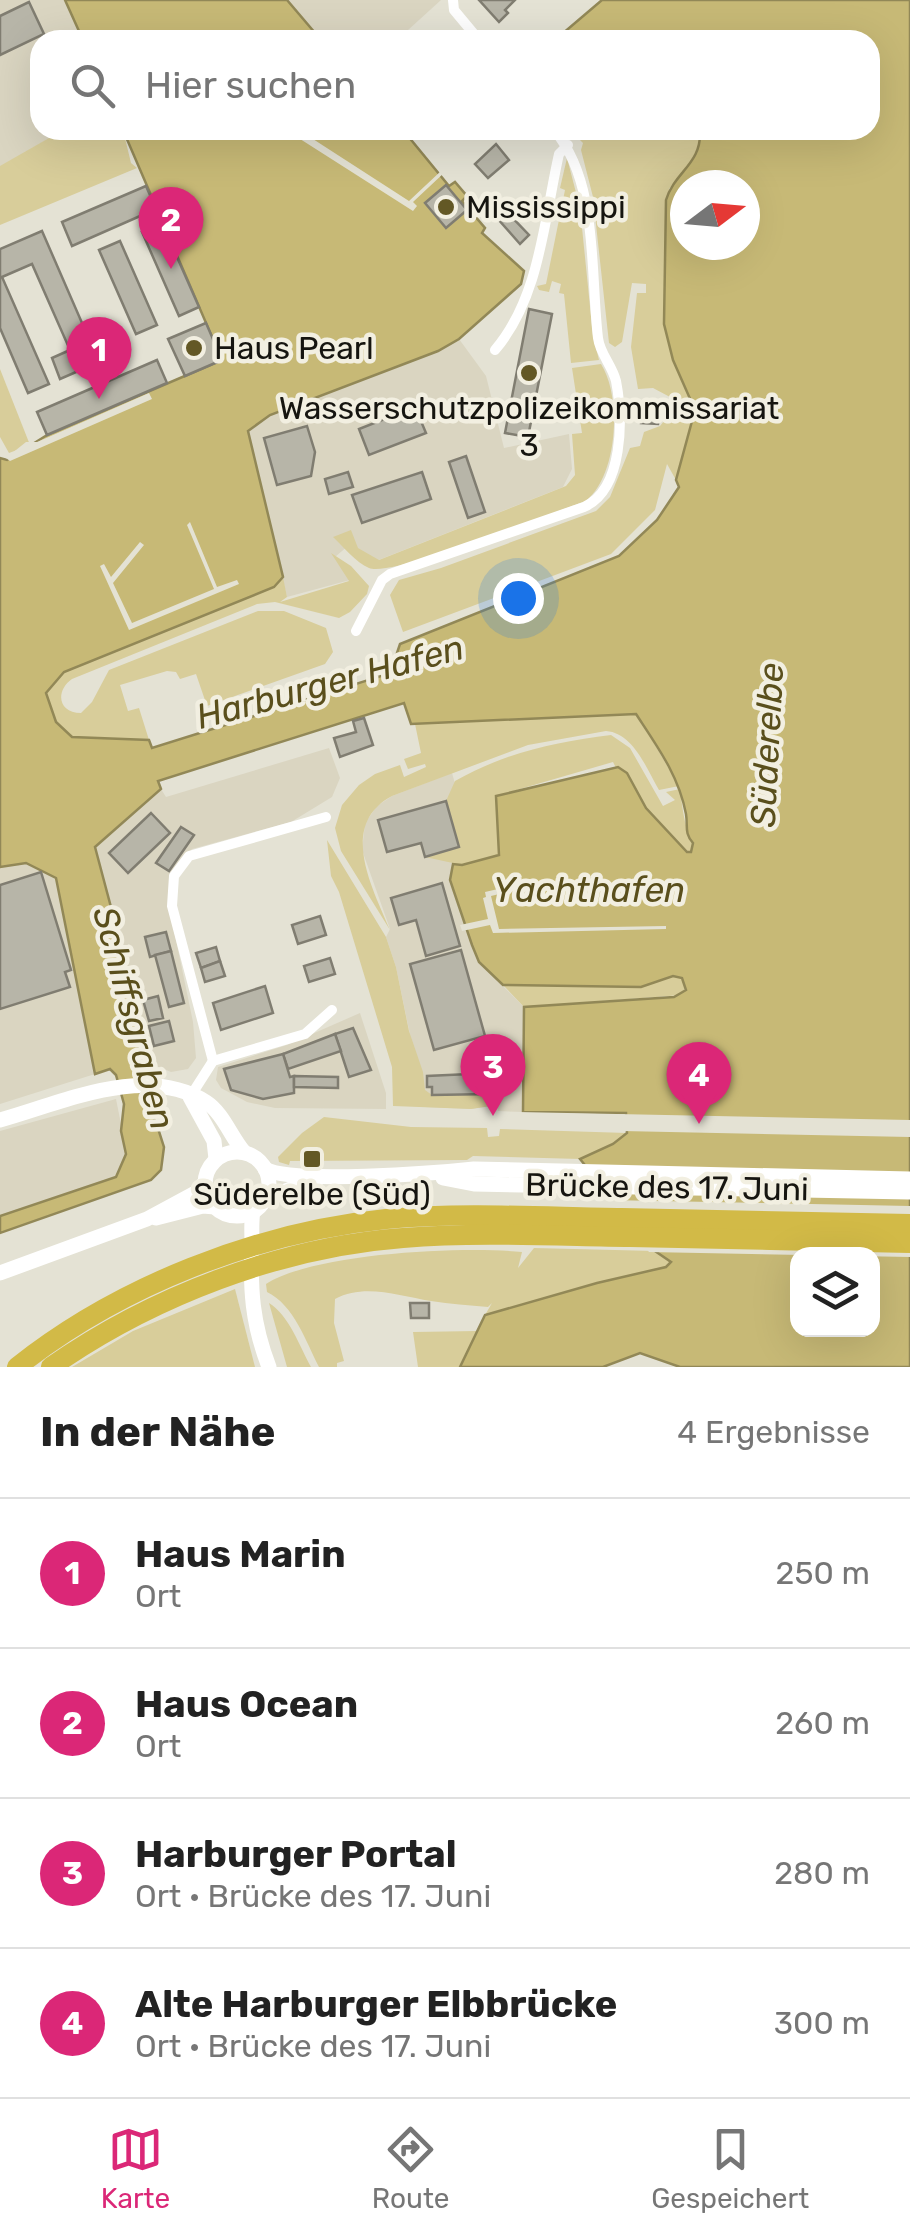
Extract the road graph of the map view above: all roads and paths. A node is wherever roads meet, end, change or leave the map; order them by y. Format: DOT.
graph roads {
  1 [pos="453,0"];
  2 [pos="471,30"];
  3 [pos="563,140"];
  4 [pos="568,145"];
  5 [pos="495,350"];
  6 [pos="356,631"];
  7 [pos="326,817"];
  8 [pos="332,1010"];
  9 [pos="213,1061"];
  10 [pos="190,1097"];
  11 [pos="0,1120"];
  12 [pos="244,1152"];
  13 [pos="216,1159"];
  14 [pos="265,1169"];
  15 [pos="322,1176"];
  16 [pos="474,1176"];
  17 [pos="910,1179"];
  18 [pos="205,1182"];
  19 [pos="910,1192"];
  20 [pos="265,1198"];
  21 [pos="215,1207"];
  22 [pos="253,1211"];
  23 [pos="231,1215"];
  24 [pos="147,1218"];
  25 [pos="910,1224"];
  26 [pos="498,1225"];
  27 [pos="910,1243"];
  28 [pos="283,1250"];
  29 [pos="249,1264"];
  30 [pos="0,1273"];
  31 [pos="17,1367"];
  32 [pos="51,1367"];
  33 [pos="269,1367"];
  1 -- 2 [label="street"];
  3 -- 4 [label="street"];
  4 -- 5 [label="street"];
  4 -- 6 [label="street"];
  7 -- 9 [label="street"];
  8 -- 9 [label="street"];
  9 -- 10 [label="street"];
  10 -- 11 [label="main road"];
  10 -- 12 [label="main road"];
  10 -- 13 [label="main road"];
  12 -- 13 [label="main road"];
  12 -- 14 [label="main road"];
  13 -- 18 [label="main road"];
  14 -- 15 [label="main road, Brücke des 17. Juni"];
  14 -- 20 [label="main road"];
  15 -- 16 [label="main road, Brücke des 17. Juni"];
  15 -- 20 [label="main road, Brücke des 17. Juni"];
  16 -- 17 [label="main road, Brücke des 17. Juni"];
  16 -- 19 [label="main road, Brücke des 17. Juni"];
  18 -- 21 [label="main road"];
  18 -- 24 [label="main road"];
  20 -- 22 [label="main road"];
  21 -- 23 [label="main road"];
  21 -- 24 [label="main road"];
  22 -- 23 [label="main road"];
  22 -- 29 [label="main road"];
  23 -- 29 [label="main road"];
  24 -- 30 [label="main road"];
  25 -- 26 [label="highway"];
  26 -- 27 [label="highway"];
  26 -- 28 [label="highway"];
  28 -- 31 [label="highway"];
  28 -- 32 [label="highway"];
  29 -- 33 [label="main road"];
}
